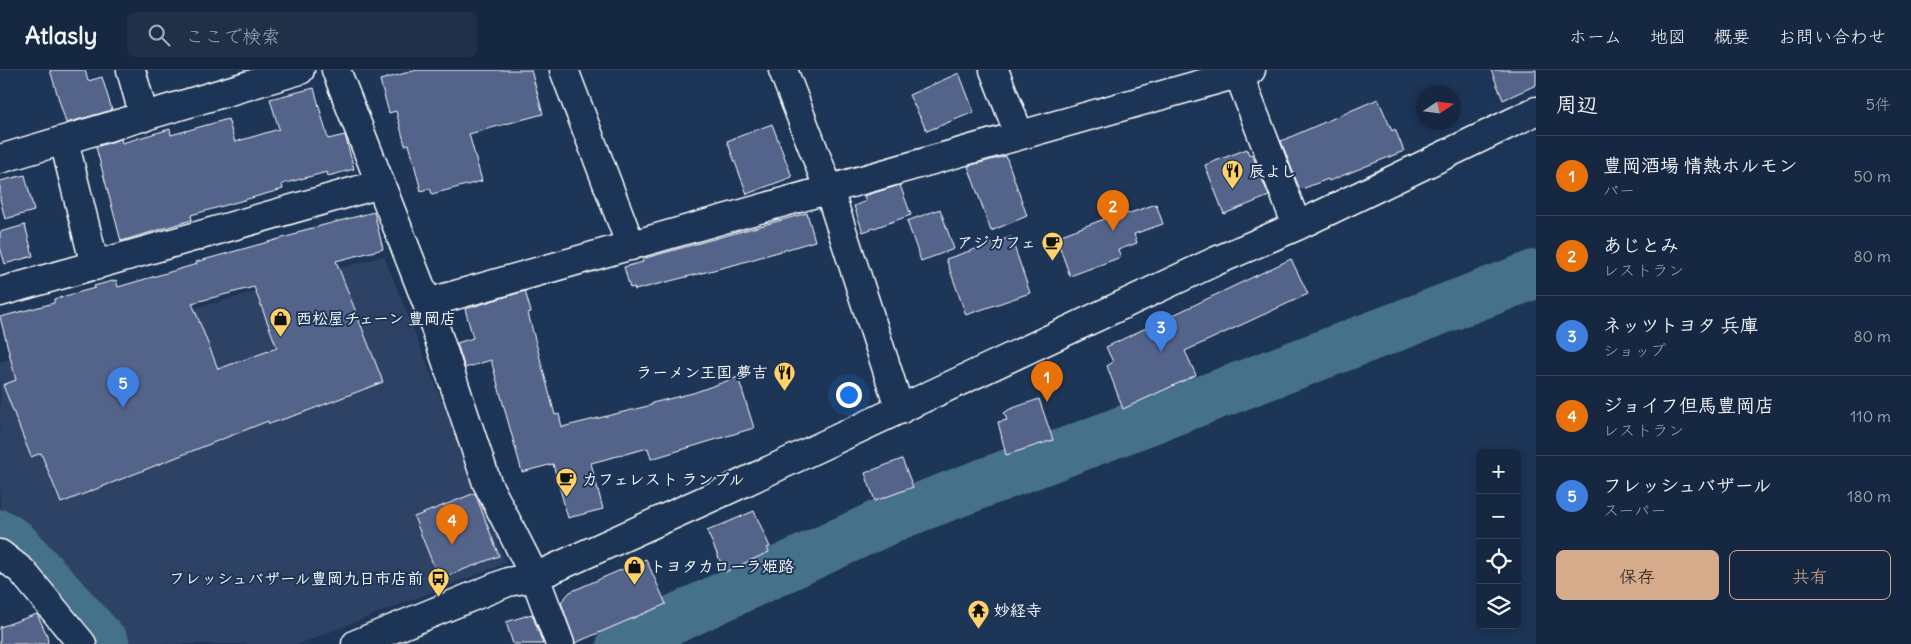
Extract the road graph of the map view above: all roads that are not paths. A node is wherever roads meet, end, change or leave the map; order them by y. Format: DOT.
graph roads {
  1 [pos="131,70"];
  2 [pos="300,70"];
  3 [pos="564,70"];
  4 [pos="783,70"];
  5 [pos="994,70"];
  6 [pos="340,71"];
  7 [pos="1245,72"];
  8 [pos="1194,78"];
  9 [pos="1536,111"];
  10 [pos="144,117"];
  11 [pos="1019,134"];
  12 [pos="64,140"];
  13 [pos="0,159"];
  14 [pos="380,184"];
  15 [pos="829,190"];
  16 [pos="1297,226"];
  17 [pos="630,246"];
  18 [pos="95,266"];
  19 [pos="0,292"];
  20 [pos="426,303"];
  21 [pos="900,410"];
  22 [pos="0,554"];
  23 [pos="535,577"];
  24 [pos="82,644"];
  25 [pos="356,644"];
  26 [pos="560,644"];
  1 -- 10 [label="street"];
  2 -- 10 [label="street"];
  3 -- 17 [label="street"];
  4 -- 15 [label="street"];
  5 -- 11 [label="street"];
  6 -- 14 [label="street"];
  7 -- 8 [label="street"];
  7 -- 16 [label="street"];
  8 -- 11 [label="street"];
  9 -- 16 [label="street"];
  10 -- 12 [label="street"];
  11 -- 15 [label="street"];
  12 -- 13 [label="street"];
  12 -- 18 [label="street"];
  14 -- 18 [label="street"];
  14 -- 20 [label="street"];
  15 -- 17 [label="street"];
  15 -- 21 [label="street"];
  16 -- 21 [label="street"];
  17 -- 20 [label="street"];
  18 -- 19 [label="street"];
  20 -- 23 [label="street"];
  21 -- 23 [label="street"];
  22 -- 24 [label="street"];
  23 -- 25 [label="street"];
  23 -- 26 [label="street"];
}
